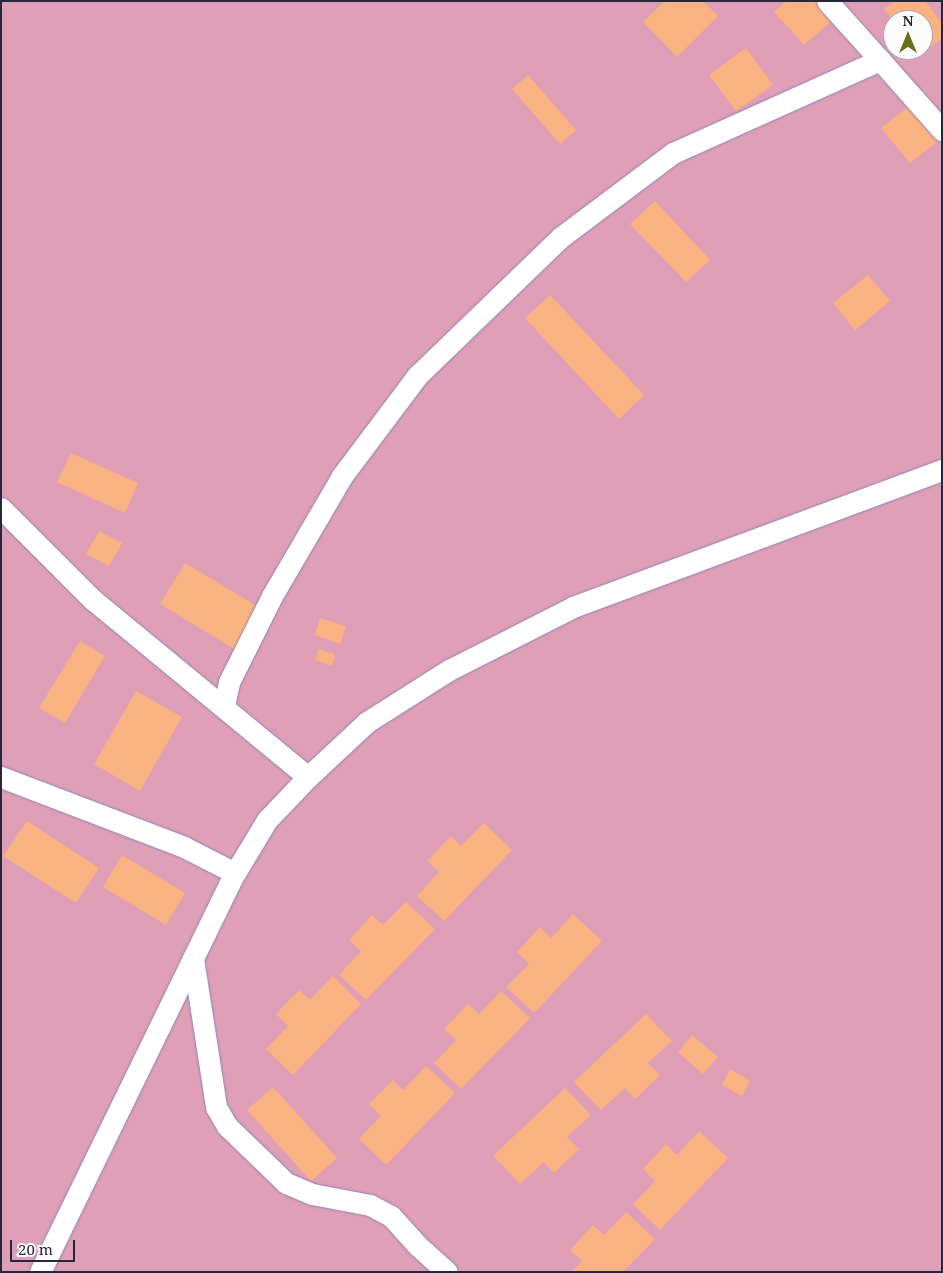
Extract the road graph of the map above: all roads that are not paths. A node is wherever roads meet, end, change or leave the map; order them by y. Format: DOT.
graph roads {
  1 [pos="827,1"];
  2 [pos="880,60"];
  3 [pos="942,130"];
  4 [pos="942,470"];
  5 [pos="1,508"];
  6 [pos="224,706"];
  7 [pos="1,777"];
  8 [pos="308,777"];
  9 [pos="235,873"];
  10 [pos="193,958"];
  11 [pos="40,1272"];
  12 [pos="447,1272"];
  1 -- 2 [label="street"];
  2 -- 3 [label="street"];
  2 -- 6 [label="street"];
  4 -- 8 [label="street"];
  5 -- 6 [label="street"];
  6 -- 8 [label="street"];
  7 -- 9 [label="street"];
  8 -- 9 [label="street"];
  9 -- 10 [label="street"];
  10 -- 11 [label="street"];
  10 -- 12 [label="street"];
}
